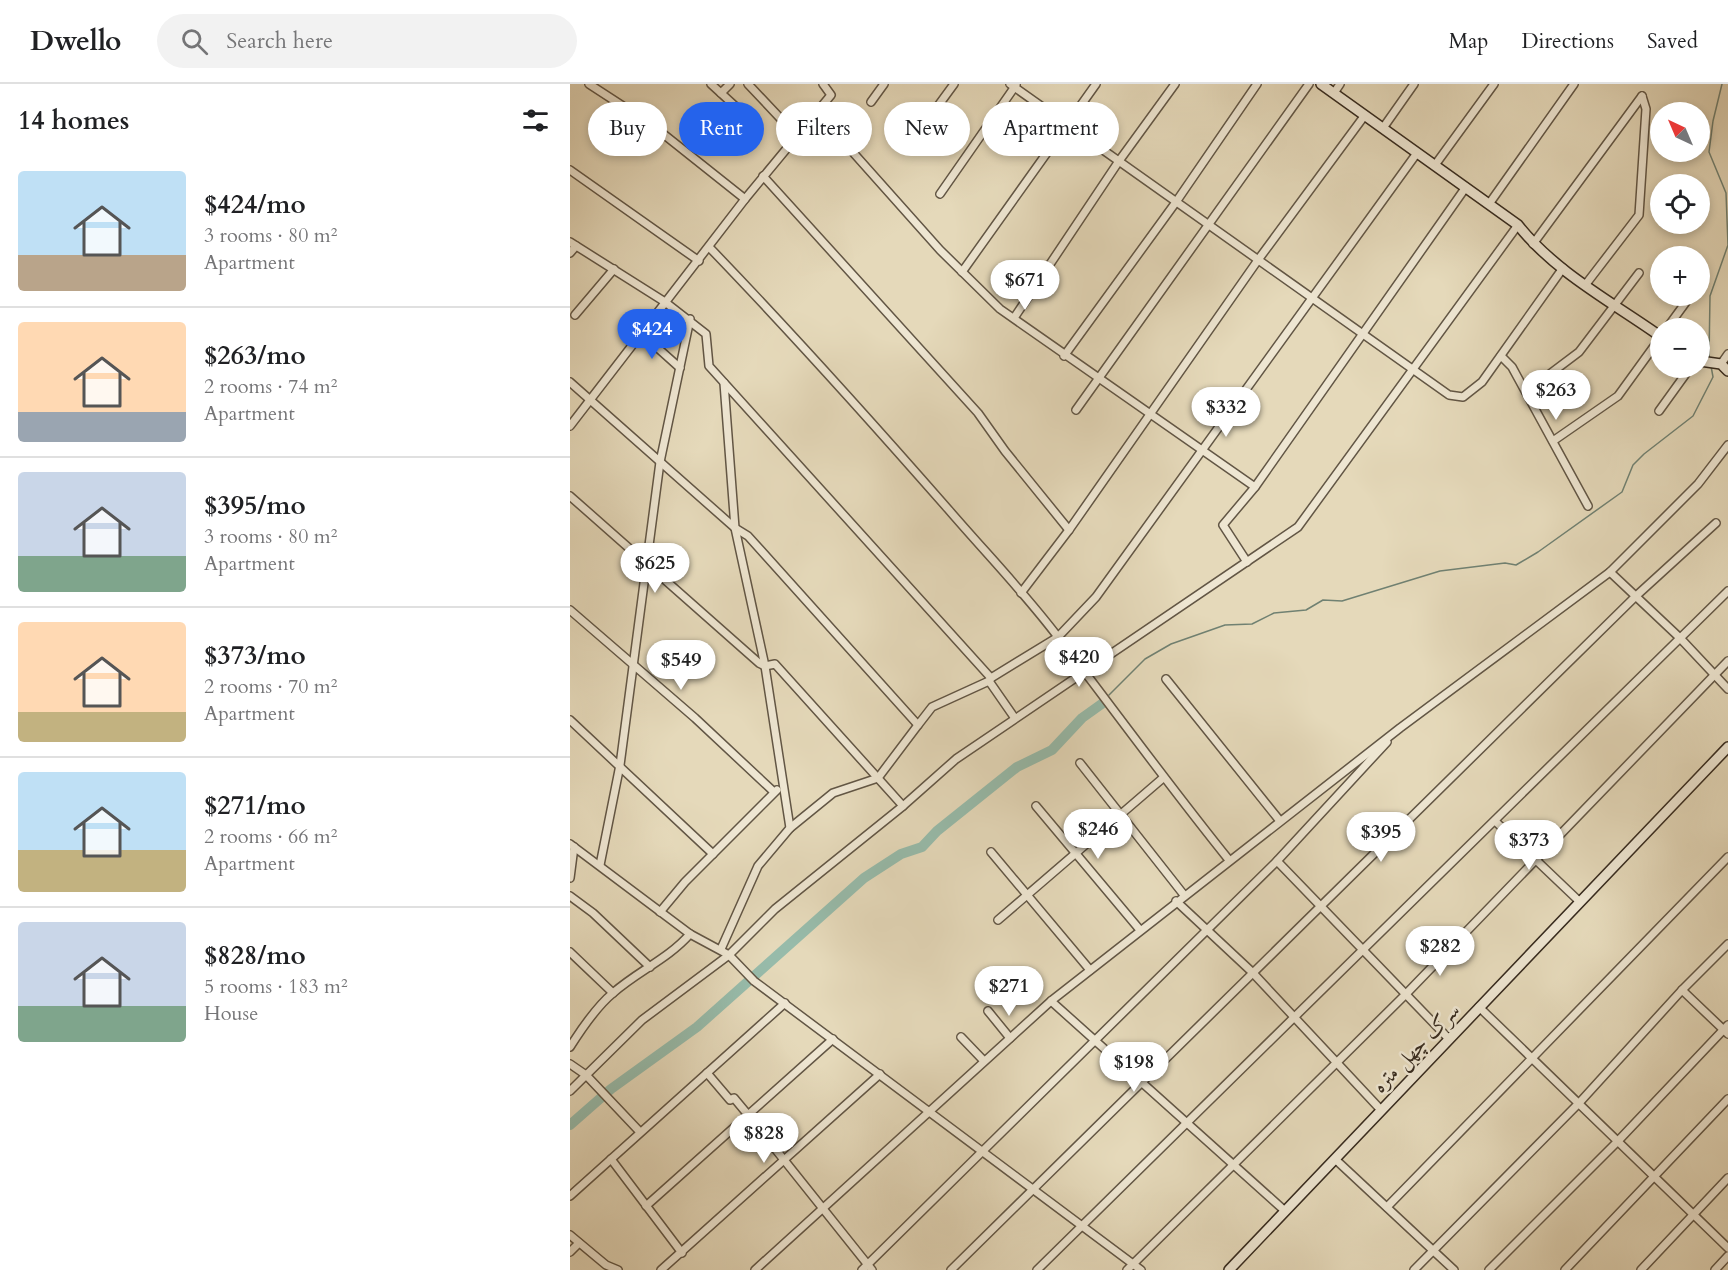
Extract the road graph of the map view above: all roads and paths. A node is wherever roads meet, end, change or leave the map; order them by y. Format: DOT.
graph roads {
  1 [pos="589,84"];
  2 [pos="711,84"];
  3 [pos="730,84"];
  4 [pos="748,84"];
  5 [pos="824,84"];
  6 [pos="884,84"];
  7 [pos="954,84"];
  8 [pos="1096,84"];
  9 [pos="1175,84"];
  10 [pos="1257,84"];
  11 [pos="1309,84"];
  12 [pos="1321,84"];
  13 [pos="1340,84"];
  14 [pos="1414,84"];
  15 [pos="1494,84"];
  16 [pos="1574,84"];
  17 [pos="1013,85"];
  18 [pos="721,93"];
  19 [pos="1334,93"];
  20 [pos="731,102"];
  21 [pos="825,102"];
  22 [pos="871,102"];
  23 [pos="941,102"];
  24 [pos="1036,102"];
  25 [pos="1083,102"];
  26 [pos="776,114"];
  27 [pos="1365,115"];
  28 [pos="1383,128"];
  29 [pos="1417,153"];
  30 [pos="780,156"];
  31 [pos="857,156"];
  32 [pos="1045,156"];
  33 [pos="1112,156"];
  34 [pos="1119,161"];
  35 [pos="1435,165"];
  36 [pos="570,170"];
  37 [pos="763,176"];
  38 [pos="1466,187"];
  39 [pos="940,194"];
  40 [pos="745,199"];
  41 [pos="1176,202"];
  42 [pos="1489,204"];
  43 [pos="1207,224"];
  44 [pos="1518,225"];
  45 [pos="573,244"];
  46 [pos="1533,244"];
  47 [pos="709,247"];
  48 [pos="570,254"];
  49 [pos="1258,260"];
  50 [pos="699,261"];
  51 [pos="1563,268"];
  52 [pos="614,269"];
  53 [pos="962,272"];
  54 [pos="1639,273"];
  55 [pos="1586,284"];
  56 [pos="1312,298"];
  57 [pos="665,302"];
  58 [pos="1614,303"];
  59 [pos="575,315"];
  60 [pos="1014,318"];
  61 [pos="690,319"];
  62 [pos="1650,330"];
  63 [pos="641,333"];
  64 [pos="1362,334"];
  65 [pos="1650,351"];
  66 [pos="1728,354"];
  67 [pos="1064,356"];
  68 [pos="1501,356"];
  69 [pos="1714,364"];
  70 [pos="680,368"];
  71 [pos="1414,370"];
  72 [pos="1096,378"];
  73 [pos="1683,378"];
  74 [pos="570,382"];
  75 [pos="724,383"];
  76 [pos="1526,392"];
  77 [pos="590,400"];
  78 [pos="1076,410"];
  79 [pos="1659,411"];
  80 [pos="1149,415"];
  81 [pos="570,426"];
  82 [pos="1553,441"];
  83 [pos="1728,445"];
  84 [pos="1201,451"];
  85 [pos="660,462"];
  86 [pos="1255,487"];
  87 [pos="570,495"];
  88 [pos="1588,506"];
  89 [pos="1716,524"];
  90 [pos="735,528"];
  91 [pos="1069,530"];
  92 [pos="1247,562"];
  93 [pos="647,566"];
  94 [pos="1610,572"];
  95 [pos="1728,591"];
  96 [pos="1021,593"];
  97 [pos="1636,596"];
  98 [pos="570,610"];
  99 [pos="1058,637"];
  100 [pos="1680,638"];
  101 [pos="1728,660"];
  102 [pos="631,665"];
  103 [pos="765,666"];
  104 [pos="1081,671"];
  105 [pos="1715,675"];
  106 [pos="1166,679"];
  107 [pos="990,680"];
  108 [pos="1728,689"];
  109 [pos="1014,717"];
  110 [pos="570,720"];
  111 [pos="918,725"];
  112 [pos="1400,728"];
  113 [pos="1728,747"];
  114 [pos="1080,763"];
  115 [pos="620,765"];
  116 [pos="878,778"];
  117 [pos="1164,778"];
  118 [pos="783,784"];
  119 [pos="774,792"];
  120 [pos="903,806"];
  121 [pos="1036,806"];
  122 [pos="1120,814"];
  123 [pos="1280,820"];
  124 [pos="1496,820"];
  125 [pos="790,828"];
  126 [pos="572,846"];
  127 [pos="991,852"];
  128 [pos="1075,853"];
  129 [pos="714,854"];
  130 [pos="1728,857"];
  131 [pos="1229,860"];
  132 [pos="1535,860"];
  133 [pos="1277,861"];
  134 [pos="600,865"];
  135 [pos="570,878"];
  136 [pos="1028,894"];
  137 [pos="1184,895"];
  138 [pos="570,896"];
  139 [pos="1176,901"];
  140 [pos="1580,902"];
  141 [pos="1320,906"];
  142 [pos="660,912"];
  143 [pos="998,920"];
  144 [pos="1140,930"];
  145 [pos="1206,930"];
  146 [pos="690,934"];
  147 [pos="1728,944"];
  148 [pos="721,950"];
  149 [pos="1363,951"];
  150 [pos="570,952"];
  151 [pos="729,955"];
  152 [pos="650,967"];
  153 [pos="1090,970"];
  154 [pos="1252,972"];
  155 [pos="1682,990"];
  156 [pos="612,993"];
  157 [pos="1405,995"];
  158 [pos="1051,1001"];
  159 [pos="785,1003"];
  160 [pos="1479,1007"];
  161 [pos="988,1011"];
  162 [pos="1295,1018"];
  163 [pos="1726,1030"];
  164 [pos="961,1037"];
  165 [pos="1010,1038"];
  166 [pos="833,1039"];
  167 [pos="1449,1039"];
  168 [pos="1094,1041"];
  169 [pos="570,1047"];
  170 [pos="1532,1057"];
  171 [pos="984,1061"];
  172 [pos="570,1064"];
  173 [pos="1337,1064"];
  174 [pos="707,1073"];
  175 [pos="880,1074"];
  176 [pos="586,1075"];
  177 [pos="1140,1082"];
  178 [pos="570,1091"];
  179 [pos="1728,1099"];
  180 [pos="1580,1102"];
  181 [pos="1381,1110"];
  182 [pos="928,1112"];
  183 [pos="749,1116"];
  184 [pos="1187,1124"];
  185 [pos="640,1132"];
  186 [pos="1618,1141"];
  187 [pos="980,1152"];
  188 [pos="611,1159"];
  189 [pos="1335,1159"];
  190 [pos="786,1161"];
  191 [pos="1234,1165"];
  192 [pos="1654,1177"];
  193 [pos="1728,1178"];
  194 [pos="1032,1187"];
  195 [pos="570,1196"];
  196 [pos="646,1206"];
  197 [pos="1387,1207"];
  198 [pos="824,1209"];
  199 [pos="1286,1211"];
  200 [pos="1693,1215"];
  201 [pos="1084,1225"];
  202 [pos="570,1235"];
  203 [pos="579,1243"];
  204 [pos="1728,1248"];
  205 [pos="1434,1250"];
  206 [pos="570,1252"];
  207 [pos="682,1253"];
  208 [pos="1728,1256"];
  209 [pos="1133,1264"];
  210 [pos="607,1268"];
  211 [pos="867,1268"];
  212 [pos="618,1270"];
  213 [pos="661,1270"];
  214 [pos="755,1270"];
  215 [pos="951,1270"];
  216 [pos="1037,1270"];
  217 [pos="1127,1270"];
  218 [pos="1142,1270"];
  219 [pos="1229,1270"];
  220 [pos="1414,1270"];
  221 [pos="1454,1270"];
  222 [pos="1489,1270"];
  223 [pos="1565,1270"];
  224 [pos="1641,1270"];
  225 [pos="1715,1270"];
  1 -- 40 [label="street"];
  2 -- 18 [label="street"];
  3 -- 18 [label="street"];
  4 -- 26 [label="street"];
  5 -- 21 [label="street"];
  6 -- 22 [label="street"];
  7 -- 23 [label="street"];
  8 -- 25 [label="street"];
  9 -- 34 [label="street"];
  10 -- 41 [label="street"];
  11 -- 43 [label="street"];
  12 -- 19 [label="street"];
  13 -- 19 [label="street"];
  14 -- 28 [label="street"];
  15 -- 35 [label="street"];
  16 -- 42 [label="street"];
  17 -- 24 [label="street"];
  17 -- 39 [label="street"];
  18 -- 20 [label="street"];
  19 -- 27 [label="street"];
  27 -- 28 [label="street"];
  27 -- 49 [label="street"];
  28 -- 29 [label="street"];
  29 -- 35 [label="street"];
  29 -- 56 [label="street"];
  30 -- 37 [label="street"];
  31 -- 53 [label="street"];
  32 -- 53 [label="street"];
  33 -- 34 [label="street"];
  34 -- 41 [label="street"];
  34 -- 60 [label="street"];
  35 -- 38 [label="street"];
  36 -- 50 [label="street"];
  37 -- 40 [label="street"];
  37 -- 91 [label="street"];
  38 -- 42 [label="street"];
  38 -- 64 [label="street"];
  40 -- 47 [label="street"];
  41 -- 43 [label="street"];
  41 -- 67 [label="street"];
  42 -- 44 [label="street"];
  43 -- 49 [label="street"];
  43 -- 72 [label="street"];
  44 -- 46 [label="street"];
  44 -- 71 [label="street"];
  45 -- 48 [label="street"];
  45 -- 52 [label="street"];
  46 -- 51 [label="street"];
  46 -- 55 [label="street"];
  47 -- 50 [label="street"];
  47 -- 96 [label="street"];
  49 -- 56 [label="street"];
  49 -- 80 [label="street"];
  50 -- 57 [label="street"];
  51 -- 55 [label="street"];
  51 -- 68 [label="street"];
  52 -- 57 [label="street"];
  52 -- 59 [label="street"];
  53 -- 60 [label="street"];
  54 -- 58 [label="street"];
  55 -- 58 [label="street"];
  56 -- 64 [label="street"];
  56 -- 84 [label="street"];
  57 -- 61 [label="street"];
  57 -- 63 [label="street"];
  58 -- 62 [label="street"];
  58 -- 76 [label="street"];
  60 -- 67 [label="street"];
  61 -- 70 [label="street"];
  61 -- 75 [label="street"];
  63 -- 70 [label="street"];
  63 -- 77 [label="street"];
  64 -- 71 [label="street"];
  64 -- 86 [label="street"];
  65 -- 82 [label="street"];
  66 -- 69 [label="street"];
  67 -- 72 [label="street"];
  68 -- 71 [label="street"];
  68 -- 76 [label="street"];
  70 -- 85 [label="street"];
  71 -- 92 [label="street"];
  72 -- 78 [label="street"];
  72 -- 80 [label="street"];
  73 -- 79 [label="street"];
  74 -- 77 [label="street"];
  75 -- 90 [label="street"];
  75 -- 107 [label="street"];
  76 -- 82 [label="street"];
  77 -- 81 [label="street"];
  77 -- 85 [label="street"];
  80 -- 84 [label="street"];
  80 -- 91 [label="street"];
  82 -- 88 [label="street"];
  83 -- 94 [label="street"];
  84 -- 86 [label="street"];
  84 -- 99 [label="street"];
  85 -- 90 [label="street"];
  85 -- 93 [label="street"];
  86 -- 92 [label="street"];
  87 -- 93 [label="street"];
  89 -- 97 [label="street"];
  90 -- 103 [label="street"];
  90 -- 111 [label="street"];
  91 -- 96 [label="street"];
  92 -- 104 [label="street"];
  93 -- 102 [label="street"];
  93 -- 103 [label="street"];
  94 -- 97 [label="street"];
  94 -- 112 [label="street"];
  95 -- 100 [label="street"];
  96 -- 99 [label="street"];
  97 -- 100 [label="street"];
  97 -- 141 [label="street"];
  98 -- 102 [label="street"];
  99 -- 104 [label="street"];
  99 -- 107 [label="street"];
  100 -- 105 [label="street"];
  100 -- 124 [label="street"];
  101 -- 105 [label="street"];
  102 -- 115 [label="street"];
  102 -- 119 [label="street"];
  103 -- 116 [label="street"];
  103 -- 118 [label="street"];
  104 -- 109 [label="street"];
  104 -- 117 [label="street"];
  105 -- 108 [label="street"];
  105 -- 132 [label="street"];
  106 -- 123 [label="street"];
  107 -- 109 [label="street"];
  107 -- 111 [label="street"];
  109 -- 120 [label="street"];
  110 -- 115 [label="street"];
  111 -- 116 [label="street"];
  112 -- 123 [label="street"];
  112 -- 133 [label="street"];
  113 -- 140 [label="street, سرک چهل متره"];
  114 -- 122 [label="street"];
  115 -- 129 [label="street"];
  115 -- 134 [label="street"];
  116 -- 120 [label="street"];
  116 -- 125 [label="street"];
  117 -- 122 [label="street"];
  117 -- 131 [label="street"];
  118 -- 119 [label="street"];
  118 -- 125 [label="street"];
  119 -- 129 [label="street"];
  120 -- 151 [label="street"];
  121 -- 128 [label="street"];
  122 -- 128 [label="street"];
  122 -- 137 [label="street"];
  123 -- 131 [label="street"];
  124 -- 132 [label="street"];
  124 -- 149 [label="street"];
  125 -- 148 [label="street"];
  126 -- 134 [label="street"];
  126 -- 135 [label="street"];
  127 -- 136 [label="street"];
  128 -- 136 [label="street"];
  128 -- 144 [label="street"];
  129 -- 142 [label="street"];
  130 -- 170 [label="street"];
  131 -- 137 [label="street"];
  132 -- 140 [label="street"];
  132 -- 157 [label="street"];
  133 -- 141 [label="street"];
  133 -- 145 [label="street"];
  134 -- 142 [label="street"];
  136 -- 143 [label="street"];
  136 -- 153 [label="street"];
  137 -- 139 [label="street"];
  138 -- 152 [label="street"];
  139 -- 144 [label="street"];
  139 -- 145 [label="street"];
  140 -- 160 [label="street, سرک چهل متره"];
  141 -- 149 [label="street"];
  141 -- 154 [label="street"];
  142 -- 146 [label="street"];
  144 -- 153 [label="street"];
  145 -- 154 [label="street"];
  145 -- 168 [label="street"];
  146 -- 148 [label="street"];
  146 -- 152 [label="street"];
  147 -- 155 [label="street"];
  148 -- 151 [label="street"];
  149 -- 157 [label="street"];
  149 -- 162 [label="street"];
  150 -- 156 [label="street"];
  151 -- 159 [label="street"];
  151 -- 176 [label="street"];
  152 -- 156 [label="street"];
  153 -- 158 [label="street"];
  154 -- 162 [label="street"];
  154 -- 177 [label="street"];
  155 -- 163 [label="street"];
  155 -- 180 [label="street"];
  156 -- 169 [label="street"];
  157 -- 167 [label="street"];
  157 -- 173 [label="street"];
  158 -- 165 [label="street"];
  158 -- 168 [label="street"];
  159 -- 166 [label="street"];
  159 -- 174 [label="street"];
  160 -- 167 [label="street, سرک چهل متره"];
  160 -- 170 [label="street"];
  161 -- 165 [label="street"];
  162 -- 173 [label="street"];
  162 -- 184 [label="street"];
  163 -- 186 [label="street"];
  164 -- 171 [label="street"];
  165 -- 171 [label="street"];
  166 -- 175 [label="street"];
  166 -- 183 [label="street"];
  167 -- 181 [label="street, سرک چهل متره"];
  168 -- 177 [label="street"];
  168 -- 187 [label="street"];
  170 -- 180 [label="street"];
  170 -- 197 [label="street"];
  171 -- 182 [label="street"];
  172 -- 176 [label="street"];
  173 -- 181 [label="street"];
  173 -- 191 [label="street"];
  174 -- 183 [label="street"];
  174 -- 185 [label="street"];
  175 -- 182 [label="street"];
  175 -- 190 [label="street"];
  176 -- 178 [label="street"];
  176 -- 185 [label="street"];
  177 -- 184 [label="street"];
  177 -- 194 [label="street"];
  179 -- 192 [label="street"];
  180 -- 186 [label="street"];
  180 -- 205 [label="street"];
  181 -- 189 [label="street, سرک چهل متره"];
  182 -- 187 [label="street"];
  182 -- 198 [label="street"];
  183 -- 190 [label="street"];
  183 -- 196 [label="street"];
  184 -- 191 [label="street"];
  184 -- 201 [label="street"];
  185 -- 188 [label="street"];
  186 -- 192 [label="street"];
  186 -- 222 [label="street"];
  187 -- 194 [label="street"];
  187 -- 211 [label="street"];
  188 -- 195 [label="street"];
  188 -- 196 [label="street"];
  189 -- 197 [label="street"];
  189 -- 199 [label="street, سرک چهل متره"];
  190 -- 198 [label="street"];
  190 -- 207 [label="street"];
  191 -- 199 [label="street"];
  191 -- 209 [label="street"];
  192 -- 200 [label="street"];
  192 -- 223 [label="street"];
  193 -- 200 [label="street"];
  194 -- 201 [label="street"];
  194 -- 215 [label="street"];
  196 -- 207 [label="street"];
  197 -- 205 [label="street"];
  198 -- 211 [label="street"];
  198 -- 214 [label="street"];
  199 -- 219 [label="street, سرک چهل متره"];
  200 -- 204 [label="street"];
  200 -- 224 [label="street"];
  201 -- 209 [label="street"];
  201 -- 216 [label="street"];
  202 -- 203 [label="street"];
  203 -- 206 [label="street"];
  203 -- 210 [label="street"];
  205 -- 220 [label="street"];
  205 -- 221 [label="street"];
  207 -- 213 [label="street"];
  208 -- 225 [label="street"];
  209 -- 217 [label="street"];
  209 -- 218 [label="street"];
  210 -- 212 [label="street"];
}
